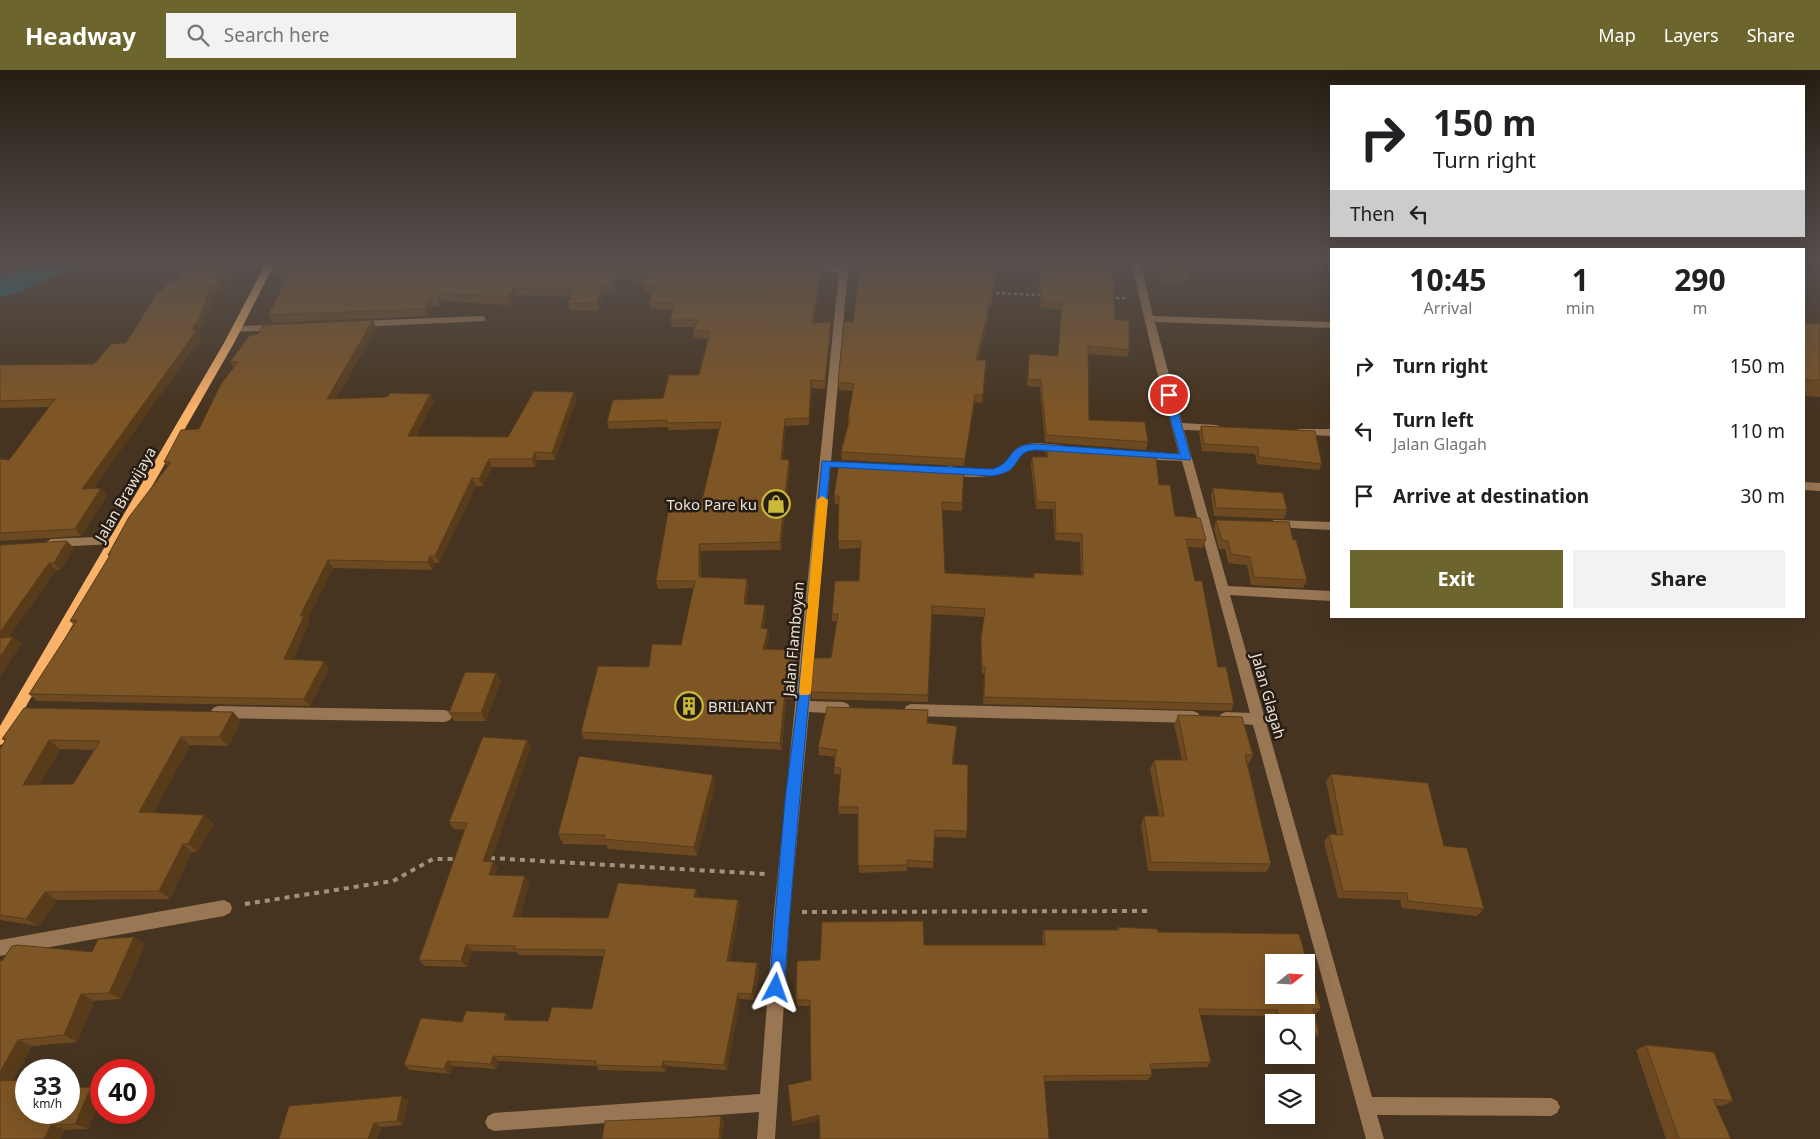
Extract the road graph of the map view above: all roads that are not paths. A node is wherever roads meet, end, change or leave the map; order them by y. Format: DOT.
graph roads {
  1 [pos="246,311"];
  2 [pos="841,311"];
  3 [pos="1147,311"];
  4 [pos="482,319"];
  5 [pos="1149,319"];
  6 [pos="344,325"];
  7 [pos="1330,325"];
  8 [pos="285,327"];
  9 [pos="236,329"];
  10 [pos="1177,426"];
  11 [pos="1225,428"];
  12 [pos="1293,432"];
  13 [pos="1330,433"];
  14 [pos="1075,450"];
  15 [pos="1121,454"];
  16 [pos="1186,458"];
  17 [pos="935,469"];
  18 [pos="1805,486"];
  19 [pos="1820,487"];
  20 [pos="1263,524"];
  21 [pos="1330,526"];
  22 [pos="116,540"];
  23 [pos="39,544"];
  24 [pos="1223,590"];
  25 [pos="1330,596"];
  26 [pos="803,706"];
  27 [pos="852,708"];
  28 [pos="18,709"];
  29 [pos="38,709"];
  30 [pos="902,709"];
  31 [pos="206,712"];
  32 [pos="445,716"];
  33 [pos="1258,718"];
  34 [pos="2,731"];
  35 [pos="224,908"];
  36 [pos="0,948"];
  37 [pos="768,1102"];
  38 [pos="1366,1106"];
  39 [pos="1551,1107"];
  40 [pos="494,1122"];
  41 [pos="766,1139"];
  42 [pos="1375,1139"];
  1 -- 9 [label="main road, Jalan Brawijaya"];
  2 -- 26 [label="street, Jalan Flamboyan"];
  3 -- 5 [label="street, Jalan Glagah"];
  4 -- 6 [label="street"];
  5 -- 7 [label="street"];
  5 -- 10 [label="street, Jalan Glagah"];
  8 -- 9 [label="street"];
  9 -- 22 [label="main road, Jalan Brawijaya"];
  10 -- 11 [label="street"];
  10 -- 16 [label="street, Jalan Glagah"];
  12 -- 13 [label="street"];
  14 -- 17 [label="street"];
  15 -- 16 [label="street"];
  16 -- 24 [label="street, Jalan Glagah"];
  18 -- 19 [label="street"];
  20 -- 21 [label="street"];
  22 -- 23 [label="street"];
  22 -- 28 [label="main road, Jalan Brawijaya"];
  24 -- 25 [label="street"];
  24 -- 33 [label="street, Jalan Glagah"];
  26 -- 27 [label="street"];
  26 -- 37 [label="street, Jalan Flamboyan"];
  28 -- 29 [label="street"];
  28 -- 34 [label="main road, Jalan Brawijaya"];
  30 -- 33 [label="street"];
  31 -- 32 [label="street"];
  33 -- 38 [label="street, Jalan Glagah"];
  35 -- 36 [label="street"];
  37 -- 40 [label="street"];
  37 -- 41 [label="street, Jalan Flamboyan"];
  38 -- 39 [label="street"];
  38 -- 42 [label="street, Jalan Glagah"];
}
